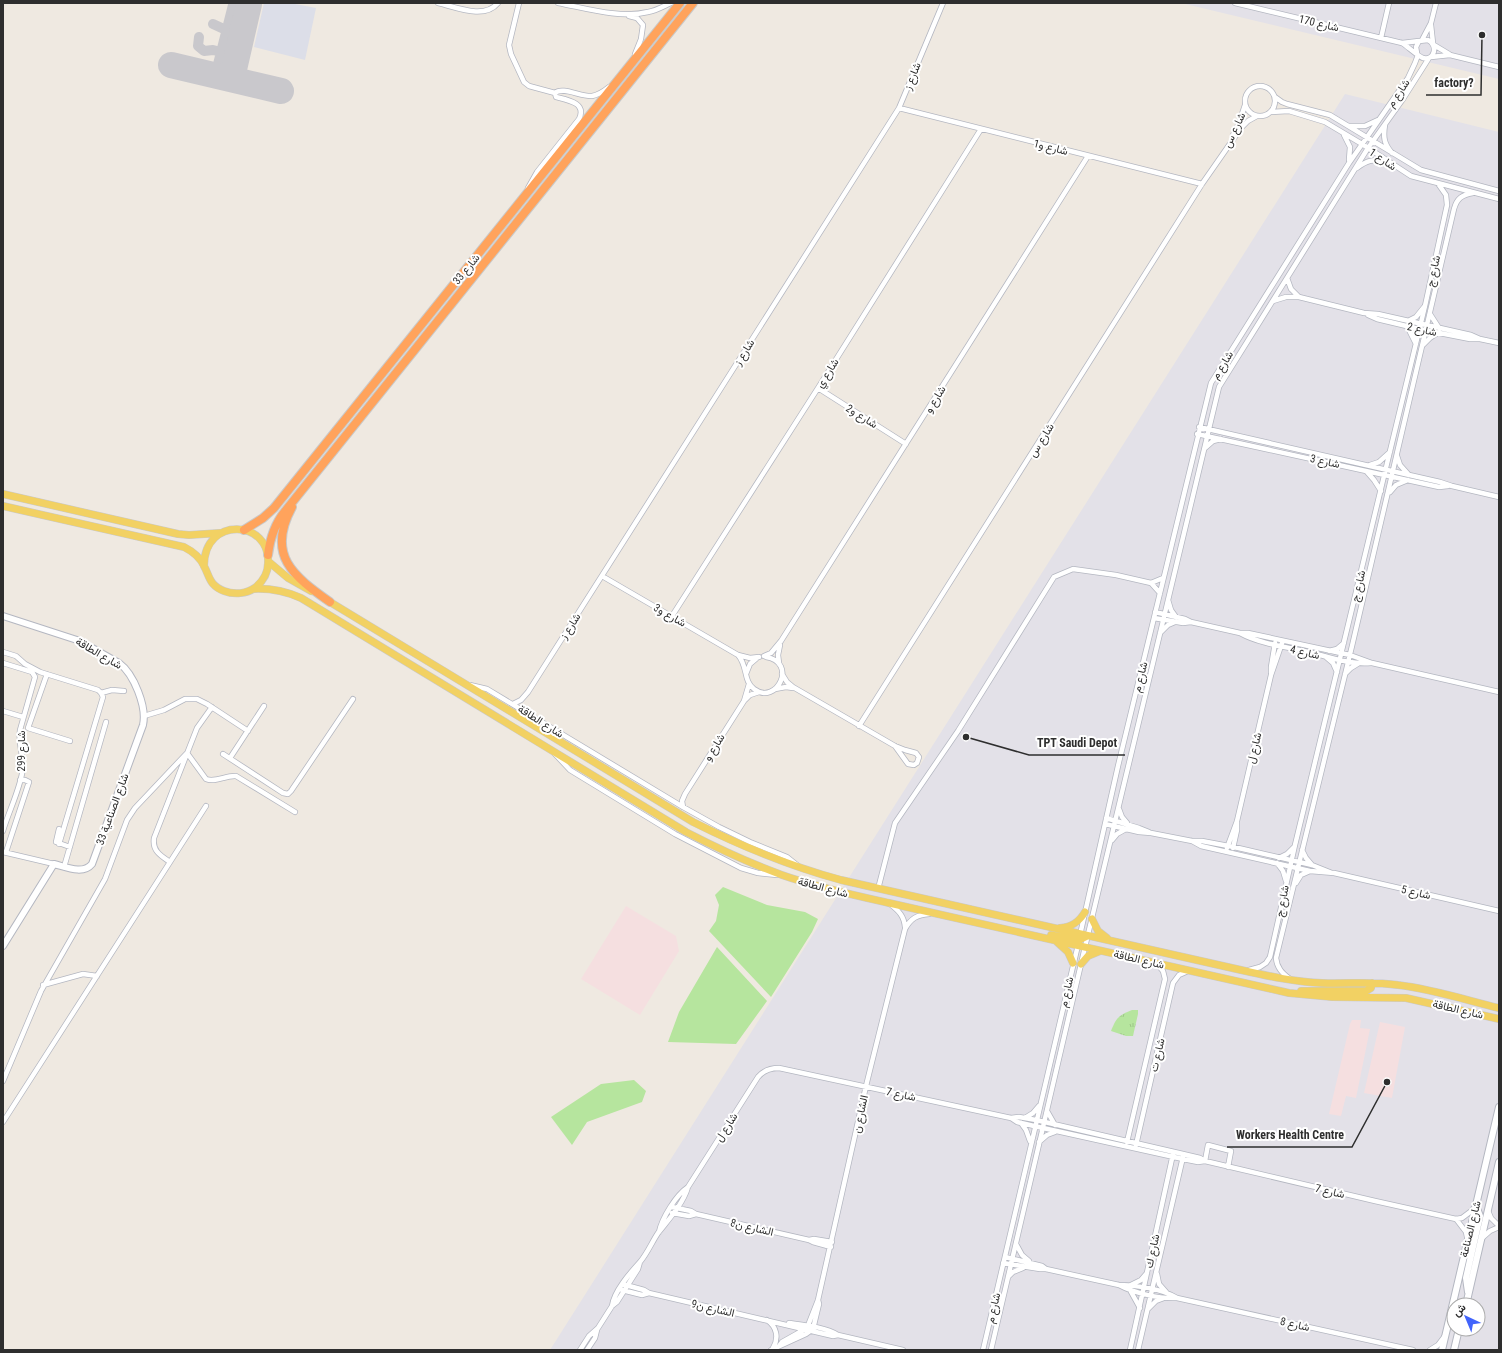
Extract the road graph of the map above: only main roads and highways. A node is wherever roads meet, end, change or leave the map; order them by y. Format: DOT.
graph roads {
  1 [pos="680,3"];
  2 [pos="693,3"];
  3 [pos="304,488"];
  4 [pos="3,494"];
  5 [pos="3,506"];
  6 [pos="244,530"];
  7 [pos="220,533"];
  8 [pos="268,558"];
  9 [pos="204,566"];
  10 [pos="254,589"];
  11 [pos="330,602"];
  12 [pos="1085,912"];
  13 [pos="1092,919"];
  14 [pos="987,925"];
  15 [pos="1054,928"];
  16 [pos="1055,940"];
  17 [pos="1082,940"];
  18 [pos="1108,940"];
  19 [pos="1102,951"];
  20 [pos="1154,951"];
  21 [pos="1073,963"];
  22 [pos="1081,964"];
  23 [pos="1372,983"];
  24 [pos="1289,993"];
  25 [pos="1497,1007"];
  26 [pos="1460,1010"];
  27 [pos="1499,1015"];
  28 [pos="1488,1017"];
  29 [pos="1499,1019"];
  30 [pos="1499,1023"];
  1 -- 6 [label="highway, شارع 33"];
  2 -- 3 [label="highway, شارع 33"];
  3 -- 8 [label="highway, شارع 33"];
  3 -- 11 [label="highway"];
  4 -- 7 [label="main road"];
  5 -- 9 [label="main road"];
  6 -- 7 [label="main road"];
  6 -- 8 [label="main road"];
  7 -- 9 [label="main road"];
  8 -- 10 [label="main road"];
  8 -- 11 [label="main road, شارع الطاقة"];
  9 -- 10 [label="main road"];
  10 -- 14 [label="main road, شارع الطاقة"];
  11 -- 15 [label="main road, شارع الطاقة"];
  12 -- 15 [label="main road"];
  13 -- 18 [label="main road"];
  14 -- 16 [label="main road, شارع الطاقة"];
  14 -- 17 [label="main road"];
  15 -- 17 [label="main road, شارع الطاقة"];
  16 -- 17 [label="main road, شارع الطاقة"];
  16 -- 21 [label="main road"];
  17 -- 18 [label="main road, شارع الطاقة"];
  17 -- 19 [label="main road, شارع الطاقة"];
  17 -- 20 [label="main road"];
  18 -- 20 [label="main road, شارع الطاقة"];
  19 -- 22 [label="main road"];
  19 -- 24 [label="main road, شارع الطاقة"];
  20 -- 23 [label="main road, شارع الطاقة"];
  23 -- 24 [label="main road"];
  23 -- 25 [label="main road, شارع الطاقة"];
  24 -- 26 [label="main road, شارع الطاقة"];
  26 -- 27 [label="main road"];
  26 -- 28 [label="main road, شارع الطاقة"];
  28 -- 29 [label="main road, شارع الطاقة"];
  28 -- 30 [label="main road"];
}
